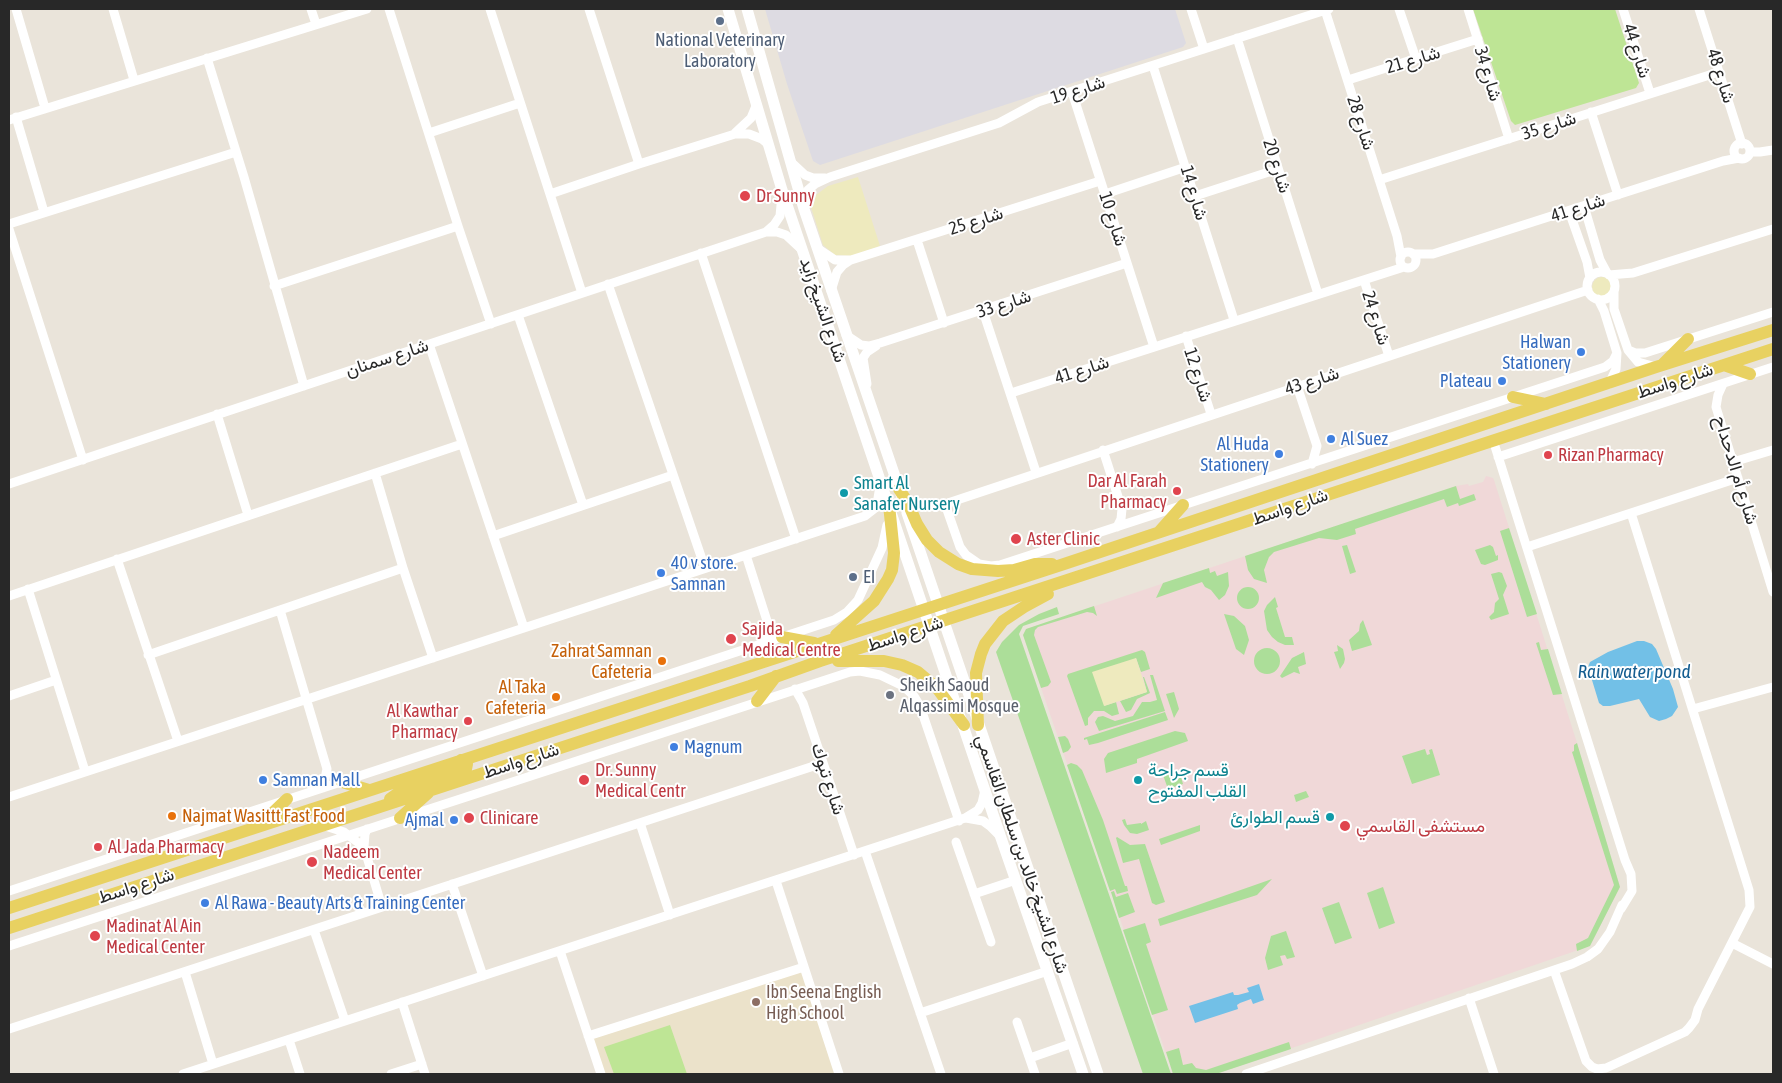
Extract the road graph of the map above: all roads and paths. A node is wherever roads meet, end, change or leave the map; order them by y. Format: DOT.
graph roads {
  1 [pos="16,9"];
  2 [pos="113,9"];
  3 [pos="311,9"];
  4 [pos="367,9"];
  5 [pos="389,9"];
  6 [pos="490,9"];
  7 [pos="589,9"];
  8 [pos="728,9"];
  9 [pos="747,9"];
  10 [pos="1191,9"];
  11 [pos="1327,9"];
  12 [pos="1399,9"];
  13 [pos="1468,9"];
  14 [pos="1623,9"];
  15 [pos="1699,9"];
  16 [pos="316,24"];
  17 [pos="1237,38"];
  18 [pos="1478,39"];
  19 [pos="1204,49"];
  20 [pos="207,58"];
  21 [pos="1416,59"];
  22 [pos="1153,66"];
  23 [pos="1719,72"];
  24 [pos="134,80"];
  25 [pos="1348,80"];
  26 [pos="1072,92"];
  27 [pos="1650,94"];
  28 [pos="520,103"];
  29 [pos="756,106"];
  30 [pos="45,108"];
  31 [pos="1591,112"];
  32 [pos="12,118"];
  33 [pos="429,133"];
  34 [pos="735,134"];
  35 [pos="1509,139"];
  36 [pos="768,144"];
  37 [pos="1742,144"];
  38 [pos="1773,150"];
  39 [pos="236,152"];
  40 [pos="1750,152"];
  41 [pos="1737,154"];
  42 [pos="790,161"];
  43 [pos="639,164"];
  44 [pos="1186,167"];
  45 [pos="1278,169"];
  46 [pos="830,177"];
  47 [pos="1100,180"];
  48 [pos="1380,180"];
  49 [pos="782,190"];
  50 [pos="550,194"];
  51 [pos="1105,194"];
  52 [pos="1618,195"];
  53 [pos="1195,196"];
  54 [pos="1584,206"];
  55 [pos="804,209"];
  56 [pos="1569,211"];
  57 [pos="44,212"];
  58 [pos="9,224"];
  59 [pos="458,226"];
  60 [pos="9,228"];
  61 [pos="1773,229"];
  62 [pos="766,232"];
  63 [pos="917,240"];
  64 [pos="817,248"];
  65 [pos="803,252"];
  66 [pos="701,253"];
  67 [pos="1433,254"];
  68 [pos="1405,258"];
  69 [pos="851,260"];
  70 [pos="1127,262"];
  71 [pos="1633,273"];
  72 [pos="1608,274"];
  73 [pos="1590,278"];
  74 [pos="1364,280"];
  75 [pos="608,284"];
  76 [pos="274,286"];
  77 [pos="1588,290"];
  78 [pos="1614,291"];
  79 [pos="831,292"];
  80 [pos="582,293"];
  81 [pos="1318,294"];
  82 [pos="1598,299"];
  83 [pos="983,311"];
  84 [pos="1773,312"];
  85 [pos="518,315"];
  86 [pos="1234,320"];
  87 [pos="944,323"];
  88 [pos="491,324"];
  89 [pos="1773,330"];
  90 [pos="846,334"];
  91 [pos="1186,336"];
  92 [pos="1688,339"];
  93 [pos="880,343"];
  94 [pos="429,344"];
  95 [pos="1154,347"];
  96 [pos="1773,349"];
  97 [pos="1628,350"];
  98 [pos="1617,353"];
  99 [pos="1389,356"];
  100 [pos="1724,365"];
  101 [pos="1659,366"];
  102 [pos="1773,366"];
  103 [pos="1750,374"];
  104 [pos="1609,384"];
  105 [pos="1723,384"];
  106 [pos="304,386"];
  107 [pos="1297,386"];
  108 [pos="1699,392"];
  109 [pos="1011,393"];
  110 [pos="866,394"];
  111 [pos="1513,397"];
  112 [pos="1548,404"];
  113 [pos="1716,407"];
  114 [pos="217,414"];
  115 [pos="1211,414"];
  116 [pos="1493,440"];
  117 [pos="462,444"];
  118 [pos="1317,446"];
  119 [pos="1103,450"];
  120 [pos="1773,450"];
  121 [pos="1331,457"];
  122 [pos="1498,457"];
  123 [pos="83,460"];
  124 [pos="1733,462"];
  125 [pos="1312,464"];
  126 [pos="1036,472"];
  127 [pos="375,473"];
  128 [pos="673,475"];
  129 [pos="1738,478"];
  130 [pos="881,481"];
  131 [pos="9,484"];
  132 [pos="899,489"];
  133 [pos="583,505"];
  134 [pos="889,505"];
  135 [pos="1183,505"];
  136 [pos="1122,510"];
  137 [pos="1632,513"];
  138 [pos="248,514"];
  139 [pos="1137,521"];
  140 [pos="1117,527"];
  141 [pos="1159,532"];
  142 [pos="493,536"];
  143 [pos="796,539"];
  144 [pos="1527,547"];
  145 [pos="746,555"];
  146 [pos="117,559"];
  147 [pos="1064,564"];
  148 [pos="403,568"];
  149 [pos="705,568"];
  150 [pos="990,568"];
  151 [pos="1062,583"];
  152 [pos="28,589"];
  153 [pos="1773,592"];
  154 [pos="9,596"];
  155 [pos="938,605"];
  156 [pos="924,609"];
  157 [pos="280,610"];
  158 [pos="944,621"];
  159 [pos="768,624"];
  160 [pos="929,626"];
  161 [pos="524,628"];
  162 [pos="782,637"];
  163 [pos="832,639"];
  164 [pos="761,644"];
  165 [pos="816,644"];
  166 [pos="148,655"];
  167 [pos="433,658"];
  168 [pos="820,662"];
  169 [pos="776,676"];
  170 [pos="56,680"];
  171 [pos="810,684"];
  172 [pos="1773,687"];
  173 [pos="795,690"];
  174 [pos="9,696"];
  175 [pos="306,699"];
  176 [pos="757,702"];
  177 [pos="803,704"];
  178 [pos="1693,709"];
  179 [pos="964,725"];
  180 [pos="978,725"];
  181 [pos="178,741"];
  182 [pos="461,760"];
  183 [pos="823,763"];
  184 [pos="327,769"];
  185 [pos="85,771"];
  186 [pos="342,782"];
  187 [pos="323,788"];
  188 [pos="985,789"];
  189 [pos="369,790"];
  190 [pos="432,790"];
  191 [pos="9,797"];
  192 [pos="287,799"];
  193 [pos="383,806"];
  194 [pos="289,817"];
  195 [pos="400,818"];
  196 [pos="962,820"];
  197 [pos="640,822"];
  198 [pos="322,825"];
  199 [pos="257,828"];
  200 [pos="367,828"];
  201 [pos="349,835"];
  202 [pos="1001,838"];
  203 [pos="956,842"];
  204 [pos="364,847"];
  205 [pos="865,851"];
  206 [pos="854,855"];
  207 [pos="222,858"];
  208 [pos="776,880"];
  209 [pos="1016,880"];
  210 [pos="452,884"];
  211 [pos="9,890"];
  212 [pos="974,894"];
  213 [pos="382,907"];
  214 [pos="9,908"];
  215 [pos="670,915"];
  216 [pos="9,928"];
  217 [pos="314,930"];
  218 [pos="990,942"];
  219 [pos="1732,943"];
  220 [pos="9,946"];
  221 [pos="560,951"];
  222 [pos="1773,964"];
  223 [pos="804,967"];
  224 [pos="1554,970"];
  225 [pos="1048,971"];
  226 [pos="185,972"];
  227 [pos="483,976"];
  228 [pos="1469,998"];
  229 [pos="402,1002"];
  230 [pos="920,1013"];
  231 [pos="345,1022"];
  232 [pos="1017,1022"];
  233 [pos="9,1029"];
  234 [pos="588,1036"];
  235 [pos="289,1040"];
  236 [pos="1073,1043"];
  237 [pos="1030,1058"];
  238 [pos="213,1064"];
  239 [pos="422,1064"];
  240 [pos="183,1074"];
  241 [pos="300,1074"];
  242 [pos="391,1074"];
  243 [pos="425,1074"];
  244 [pos="601,1074"];
  245 [pos="839,1074"];
  246 [pos="941,1074"];
  247 [pos="1035,1074"];
  248 [pos="1083,1074"];
  249 [pos="1098,1074"];
  250 [pos="1246,1074"];
  251 [pos="1494,1074"];
  1 -- 30 [label="street"];
  2 -- 24 [label="street"];
  3 -- 16 [label="street"];
  4 -- 16 [label="street"];
  5 -- 33 [label="street"];
  6 -- 28 [label="street"];
  7 -- 43 [label="street"];
  8 -- 29 [label="main road, شارع الشيخ زايد"];
  9 -- 42 [label="main road, شارع الشيخ زايد"];
  10 -- 19 [label="street"];
  11 -- 17 [label="street, شارع 19"];
  11 -- 25 [label="street, شارع 28"];
  12 -- 21 [label="street"];
  13 -- 18 [label="street, شارع 34"];
  14 -- 27 [label="street, شارع 44"];
  15 -- 23 [label="street, شارع 48"];
  16 -- 20 [label="street"];
  17 -- 19 [label="street, شارع 19"];
  17 -- 45 [label="street, شارع 20"];
  18 -- 21 [label="street, شارع 21"];
  18 -- 35 [label="street, شارع 34"];
  19 -- 22 [label="street, شارع 19"];
  20 -- 24 [label="street"];
  20 -- 39 [label="street"];
  21 -- 25 [label="street, شارع 21"];
  22 -- 26 [label="street, شارع 19"];
  22 -- 44 [label="street, شارع 14"];
  23 -- 27 [label="street, شارع 35"];
  23 -- 37 [label="street, شارع 48"];
  24 -- 30 [label="street"];
  25 -- 48 [label="street, شارع 28"];
  26 -- 46 [label="street, شارع 19"];
  26 -- 47 [label="street, شارع 10"];
  27 -- 31 [label="street, شارع 35"];
  28 -- 33 [label="street"];
  28 -- 50 [label="street"];
  29 -- 34 [label="street"];
  29 -- 36 [label="main road, شارع الشيخ زايد"];
  30 -- 32 [label="street"];
  31 -- 35 [label="street, شارع 35"];
  31 -- 52 [label="street"];
  32 -- 57 [label="street"];
  33 -- 59 [label="street"];
  34 -- 36 [label="street"];
  34 -- 43 [label="street"];
  35 -- 48 [label="street, شارع 35"];
  36 -- 49 [label="main road, شارع الشيخ زايد"];
  37 -- 40 [label="street"];
  37 -- 41 [label="street"];
  38 -- 40 [label="street"];
  39 -- 57 [label="street"];
  39 -- 76 [label="street"];
  40 -- 41 [label="street"];
  41 -- 52 [label="street, شارع 41"];
  42 -- 46 [label="street"];
  42 -- 55 [label="main road, شارع الشيخ زايد"];
  43 -- 50 [label="street"];
  44 -- 51 [label="street"];
  44 -- 53 [label="street, شارع 14"];
  45 -- 53 [label="street"];
  45 -- 81 [label="street, شارع 20"];
  46 -- 55 [label="street"];
  47 -- 51 [label="street, شارع 10"];
  47 -- 63 [label="street, شارع 25"];
  48 -- 68 [label="street, شارع 28"];
  49 -- 62 [label="street"];
  49 -- 65 [label="main road, شارع الشيخ زايد"];
  50 -- 80 [label="street"];
  51 -- 70 [label="street, شارع 10"];
  52 -- 54 [label="street, شارع 41"];
  53 -- 86 [label="street, شارع 14"];
  54 -- 56 [label="street, شارع 41"];
  54 -- 72 [label="street"];
  55 -- 64 [label="main road, شارع الشيخ زايد"];
  56 -- 67 [label="street, شارع 41"];
  56 -- 73 [label="street"];
  57 -- 58 [label="street"];
  59 -- 76 [label="street"];
  59 -- 88 [label="street"];
  60 -- 123 [label="street"];
  61 -- 71 [label="street"];
  62 -- 65 [label="street"];
  62 -- 66 [label="street, شارع سمنان"];
  63 -- 69 [label="street, شارع 25"];
  63 -- 87 [label="street"];
  64 -- 69 [label="street, شارع 25"];
  64 -- 79 [label="main road, شارع الشيخ زايد"];
  65 -- 130 [label="main road, شارع الشيخ زايد"];
  66 -- 75 [label="street, شارع سمنان"];
  66 -- 143 [label="street"];
  67 -- 68 [label="street, شارع 41"];
  67 -- 68 [label="street, شارع 41"];
  68 -- 74 [label="street, شارع 41"];
  69 -- 79 [label="street"];
  70 -- 83 [label="street, شارع 33"];
  70 -- 95 [label="street, شارع 10"];
  71 -- 72 [label="street"];
  71 -- 78 [label="street"];
  72 -- 73 [label="street"];
  72 -- 78 [label="street"];
  73 -- 77 [label="street"];
  74 -- 81 [label="street, شارع 41"];
  74 -- 99 [label="street, شارع 24"];
  75 -- 80 [label="street, شارع سمنان"];
  75 -- 128 [label="street"];
  76 -- 106 [label="street"];
  77 -- 82 [label="street"];
  77 -- 99 [label="street, شارع 43"];
  78 -- 82 [label="street"];
  78 -- 97 [label="street"];
  79 -- 90 [label="main road, شارع الشيخ زايد"];
  80 -- 85 [label="street, شارع سمنان"];
  81 -- 86 [label="street, شارع 41"];
  82 -- 98 [label="street"];
  83 -- 87 [label="street, شارع 33"];
  83 -- 109 [label="street"];
  84 -- 92 [label="street"];
  85 -- 88 [label="street, شارع سمنان"];
  85 -- 133 [label="street"];
  86 -- 91 [label="street, شارع 41"];
  87 -- 93 [label="street, شارع 33"];
  88 -- 94 [label="street, شارع سمنان"];
  89 -- 101 [label="main road, شارع واسط"];
  90 -- 93 [label="street, شارع 33"];
  90 -- 110 [label="main road, شارع الشيخ زايد"];
  91 -- 95 [label="street, شارع 41"];
  91 -- 115 [label="street, شارع 12"];
  92 -- 97 [label="street"];
  92 -- 101 [label="main road"];
  93 -- 110 [label="street, شارع 33"];
  94 -- 106 [label="street, شارع سمنان"];
  94 -- 117 [label="street"];
  95 -- 109 [label="street, شارع 41"];
  96 -- 100 [label="main road, شارع واسط"];
  97 -- 101 [label="street"];
  98 -- 104 [label="street"];
  98 -- 111 [label="street"];
  99 -- 107 [label="street, شارع 43"];
  100 -- 103 [label="main road"];
  100 -- 116 [label="main road, شارع واسط"];
  101 -- 104 [label="main road, شارع واسط"];
  102 -- 103 [label="street"];
  103 -- 105 [label="street"];
  104 -- 112 [label="main road, شارع واسط"];
  105 -- 108 [label="street"];
  105 -- 113 [label="street, شارع أم الدحداح"];
  106 -- 114 [label="street, شارع سمنان"];
  107 -- 115 [label="street, شارع 43"];
  107 -- 118 [label="street"];
  108 -- 113 [label="street, شارع أم الدحداح"];
  108 -- 122 [label="street"];
  109 -- 126 [label="street"];
  110 -- 132 [label="main road, شارع الشيخ زايد"];
  111 -- 112 [label="main road"];
  111 -- 121 [label="street"];
  112 -- 141 [label="main road, شارع واسط"];
  113 -- 124 [label="street, شارع أم الدحداح"];
  114 -- 123 [label="street, شارع سمنان"];
  114 -- 138 [label="street"];
  115 -- 119 [label="street, شارع 43"];
  116 -- 122 [label="street"];
  116 -- 151 [label="main road, شارع واسط"];
  117 -- 127 [label="street"];
  117 -- 142 [label="street"];
  118 -- 121 [label="street"];
  118 -- 125 [label="street"];
  119 -- 126 [label="street, شارع 43"];
  119 -- 136 [label="street"];
  120 -- 124 [label="street"];
  121 -- 125 [label="street"];
  122 -- 144 [label="street"];
  123 -- 131 [label="street, شارع سمنان"];
  124 -- 129 [label="street, شارع أم الدحداح"];
  125 -- 135 [label="street"];
  126 -- 150 [label="street, شارع 43"];
  127 -- 138 [label="street"];
  127 -- 148 [label="street"];
  128 -- 133 [label="street"];
  128 -- 149 [label="street"];
  129 -- 137 [label="street"];
  129 -- 153 [label="street, شارع أم الدحداح"];
  130 -- 134 [label="main road, شارع الشيخ زايد"];
  130 -- 143 [label="street"];
  132 -- 150 [label="main road"];
  132 -- 155 [label="main road, شارع الشيخ زايد"];
  133 -- 142 [label="street"];
  134 -- 156 [label="main road, شارع الشيخ زايد"];
  134 -- 162 [label="street"];
  134 -- 163 [label="main road"];
  135 -- 139 [label="street"];
  135 -- 141 [label="main road"];
  136 -- 139 [label="street"];
  136 -- 140 [label="street"];
  137 -- 144 [label="street"];
  137 -- 178 [label="street"];
  138 -- 146 [label="street"];
  139 -- 140 [label="street"];
  140 -- 150 [label="street"];
  141 -- 147 [label="main road, شارع واسط"];
  142 -- 161 [label="street"];
  143 -- 145 [label="street"];
  144 -- 224 [label="street"];
  145 -- 149 [label="street"];
  145 -- 159 [label="street"];
  146 -- 152 [label="street"];
  146 -- 166 [label="street"];
  147 -- 150 [label="main road"];
  147 -- 155 [label="main road, شارع واسط"];
  148 -- 157 [label="street"];
  148 -- 167 [label="street"];
  149 -- 161 [label="street"];
  151 -- 158 [label="main road, شارع واسط"];
  151 -- 180 [label="main road"];
  152 -- 154 [label="street"];
  152 -- 170 [label="street"];
  155 -- 156 [label="main road, شارع واسط"];
  155 -- 158 [label="main road, شارع الشيخ خالد بن سلطان القاسمي"];
  156 -- 160 [label="main road, شارع الشيخ خالد بن سلطان القاسمي"];
  156 -- 163 [label="main road, شارع واسط"];
  157 -- 166 [label="street"];
  157 -- 175 [label="street"];
  158 -- 160 [label="main road, شارع واسط"];
  158 -- 180 [label="main road, شارع الشيخ خالد بن سلطان القاسمي"];
  159 -- 162 [label="street"];
  159 -- 164 [label="street"];
  160 -- 168 [label="main road, شارع واسط"];
  160 -- 179 [label="main road, شارع الشيخ خالد بن سلطان القاسمي"];
  161 -- 167 [label="street"];
  162 -- 164 [label="street"];
  162 -- 165 [label="main road"];
  163 -- 165 [label="main road, شارع واسط"];
  164 -- 186 [label="street"];
  165 -- 182 [label="main road, شارع واسط"];
  166 -- 181 [label="street"];
  167 -- 175 [label="street"];
  168 -- 169 [label="main road, شارع واسط"];
  168 -- 179 [label="main road"];
  169 -- 176 [label="main road"];
  169 -- 190 [label="main road, شارع واسط"];
  170 -- 174 [label="street"];
  170 -- 185 [label="street"];
  171 -- 173 [label="street"];
  171 -- 177 [label="street"];
  171 -- 196 [label="street"];
  172 -- 178 [label="street"];
  173 -- 176 [label="street"];
  173 -- 177 [label="street, شارع تبوك"];
  175 -- 181 [label="street"];
  175 -- 184 [label="street"];
  176 -- 195 [label="street"];
  177 -- 183 [label="street, شارع تبوك"];
  178 -- 219 [label="street"];
  179 -- 188 [label="main road, شارع الشيخ خالد بن سلطان القاسمي"];
  180 -- 249 [label="main road, شارع الشيخ خالد بن سلطان القاسمي"];
  181 -- 185 [label="street"];
  182 -- 189 [label="main road, شارع واسط"];
  182 -- 193 [label="main road"];
  183 -- 197 [label="street"];
  183 -- 206 [label="street, شارع تبوك"];
  184 -- 186 [label="street"];
  184 -- 187 [label="street"];
  185 -- 191 [label="street"];
  186 -- 187 [label="street"];
  186 -- 189 [label="main road"];
  187 -- 192 [label="street"];
  188 -- 196 [label="street"];
  188 -- 202 [label="main road, شارع الشيخ خالد بن سلطان القاسمي"];
  189 -- 194 [label="main road, شارع واسط"];
  190 -- 193 [label="main road, شارع واسط"];
  190 -- 195 [label="main road"];
  192 -- 199 [label="main road"];
  192 -- 211 [label="street"];
  193 -- 198 [label="main road, شارع واسط"];
  194 -- 199 [label="main road, شارع واسط"];
  194 -- 207 [label="main road"];
  195 -- 200 [label="street"];
  196 -- 202 [label="street"];
  196 -- 205 [label="street"];
  197 -- 210 [label="street"];
  197 -- 215 [label="street"];
  198 -- 201 [label="street"];
  198 -- 207 [label="main road, شارع واسط"];
  199 -- 214 [label="main road, شارع واسط"];
  200 -- 201 [label="street"];
  200 -- 204 [label="street"];
  201 -- 204 [label="street"];
  201 -- 220 [label="street"];
  202 -- 209 [label="main road, شارع الشيخ خالد بن سلطان القاسمي"];
  203 -- 212 [label="street"];
  204 -- 213 [label="street"];
  205 -- 206 [label="street"];
  205 -- 230 [label="street"];
  206 -- 208 [label="street"];
  207 -- 216 [label="main road, شارع واسط"];
  208 -- 215 [label="street"];
  208 -- 223 [label="street"];
  209 -- 212 [label="street"];
  209 -- 225 [label="main road, شارع الشيخ خالد بن سلطان القاسمي"];
  210 -- 213 [label="street"];
  210 -- 227 [label="street"];
  212 -- 218 [label="street"];
  213 -- 217 [label="street"];
  215 -- 221 [label="street"];
  217 -- 226 [label="street"];
  217 -- 231 [label="street"];
  219 -- 222 [label="street"];
  219 -- 224 [label="street"];
  221 -- 227 [label="street"];
  221 -- 234 [label="street"];
  223 -- 234 [label="street"];
  223 -- 245 [label="street"];
  224 -- 228 [label="street"];
  225 -- 230 [label="street"];
  225 -- 236 [label="main road, شارع الشيخ خالد بن سلطان القاسمي"];
  226 -- 233 [label="street"];
  226 -- 238 [label="street"];
  227 -- 229 [label="street"];
  228 -- 250 [label="street"];
  228 -- 251 [label="street"];
  229 -- 231 [label="street"];
  229 -- 239 [label="street"];
  230 -- 246 [label="street"];
  231 -- 235 [label="street"];
  232 -- 237 [label="street"];
  234 -- 244 [label="street"];
  235 -- 238 [label="street"];
  235 -- 241 [label="street"];
  236 -- 237 [label="street"];
  236 -- 248 [label="main road, شارع الشيخ خالد بن سلطان القاسمي"];
  237 -- 247 [label="street"];
  238 -- 240 [label="street"];
  239 -- 242 [label="street"];
  239 -- 243 [label="street"];
}
